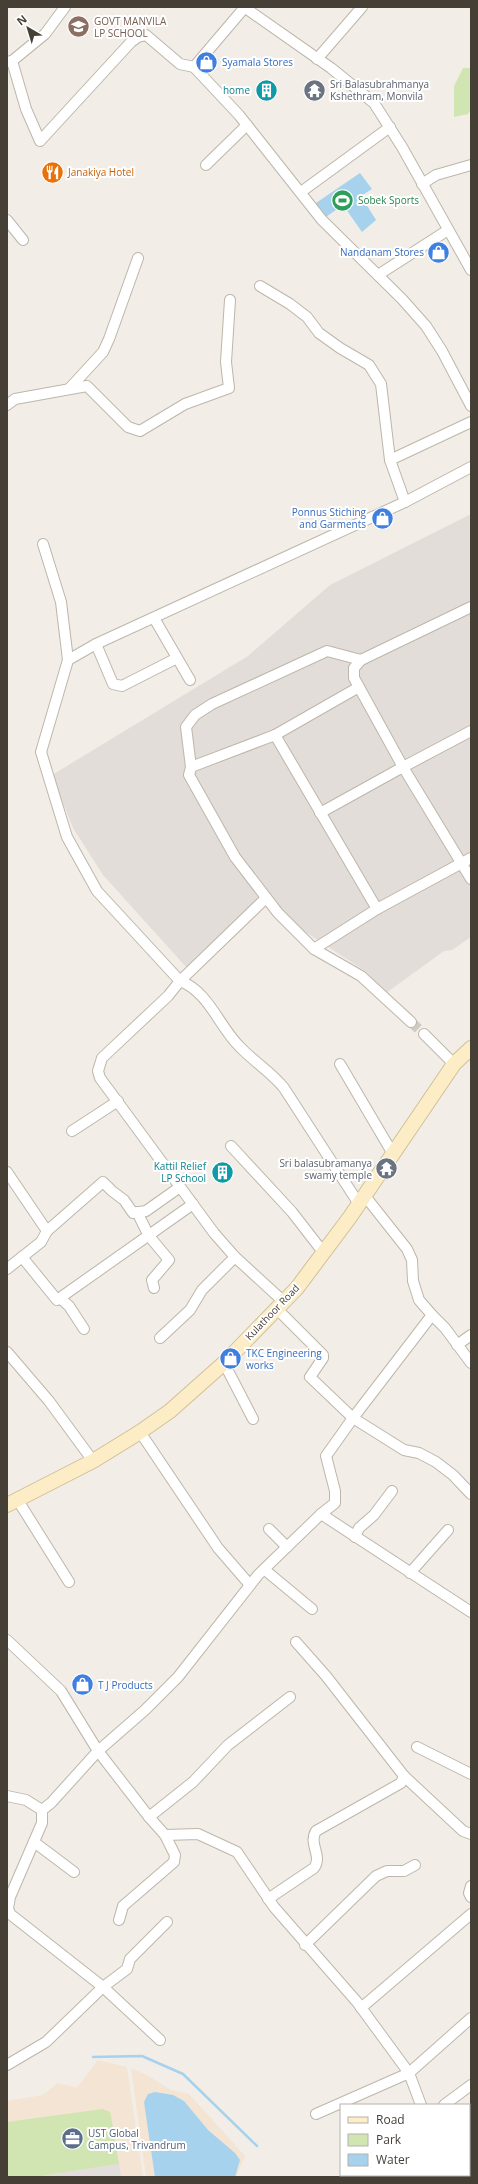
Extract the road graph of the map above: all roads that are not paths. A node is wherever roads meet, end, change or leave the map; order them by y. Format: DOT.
graph roads {
  1 [pos="65,7"];
  2 [pos="245,7"];
  3 [pos="362,7"];
  4 [pos="317,59"];
  5 [pos="10,62"];
  6 [pos="194,67"];
  7 [pos="247,125"];
  8 [pos="390,127"];
  9 [pos="206,165"];
  10 [pos="471,165"];
  11 [pos="422,184"];
  12 [pos="301,192"];
  13 [pos="7,220"];
  14 [pos="448,230"];
  15 [pos="23,240"];
  16 [pos="138,258"];
  17 [pos="471,270"];
  18 [pos="378,275"];
  19 [pos="260,286"];
  20 [pos="230,300"];
  21 [pos="69,389"];
  22 [pos="7,405"];
  23 [pos="471,406"];
  24 [pos="471,422"];
  25 [pos="390,460"];
  26 [pos="471,467"];
  27 [pos="405,502"];
  28 [pos="43,544"];
  29 [pos="471,607"];
  30 [pos="154,618"];
  31 [pos="96,644"];
  32 [pos="177,658"];
  33 [pos="68,660"];
  34 [pos="361,660"];
  35 [pos="190,680"];
  36 [pos="359,687"];
  37 [pos="471,731"];
  38 [pos="275,735"];
  39 [pos="191,767"];
  40 [pos="404,767"];
  41 [pos="320,813"];
  42 [pos="471,858"];
  43 [pos="461,864"];
  44 [pos="471,879"];
  45 [pos="266,898"];
  46 [pos="377,909"];
  47 [pos="314,949"];
  48 [pos="180,981"];
  49 [pos="411,1022"];
  50 [pos="424,1034"];
  51 [pos="471,1048"];
  52 [pos="340,1064"];
  53 [pos="454,1064"];
  54 [pos="118,1101"];
  55 [pos="72,1131"];
  56 [pos="231,1146"];
  57 [pos="393,1154"];
  58 [pos="7,1172"];
  59 [pos="180,1187"];
  60 [pos="362,1200"];
  61 [pos="193,1204"];
  62 [pos="138,1212"];
  63 [pos="47,1231"];
  64 [pos="149,1236"];
  65 [pos="323,1252"];
  66 [pos="22,1257"];
  67 [pos="235,1257"];
  68 [pos="7,1269"];
  69 [pos="154,1288"];
  70 [pos="60,1298"];
  71 [pos="279,1304"];
  72 [pos="432,1315"];
  73 [pos="84,1329"];
  74 [pos="471,1335"];
  75 [pos="160,1338"];
  76 [pos="457,1345"];
  77 [pos="7,1352"];
  78 [pos="224,1362"];
  79 [pos="471,1363"];
  80 [pos="353,1418"];
  81 [pos="253,1419"];
  82 [pos="140,1432"];
  83 [pos="93,1461"];
  84 [pos="392,1491"];
  85 [pos="471,1494"];
  86 [pos="12,1502"];
  87 [pos="321,1514"];
  88 [pos="269,1529"];
  89 [pos="448,1530"];
  90 [pos="355,1537"];
  91 [pos="287,1547"];
  92 [pos="265,1570"];
  93 [pos="410,1573"];
  94 [pos="69,1582"];
  95 [pos="250,1585"];
  96 [pos="312,1609"];
  97 [pos="471,1611"];
  98 [pos="7,1640"];
  99 [pos="296,1642"];
  100 [pos="290,1697"];
  101 [pos="417,1747"];
  102 [pos="98,1751"];
  103 [pos="471,1774"];
  104 [pos="404,1776"];
  105 [pos="7,1796"];
  106 [pos="42,1810"];
  107 [pos="149,1817"];
  108 [pos="471,1834"];
  109 [pos="165,1835"];
  110 [pos="34,1842"];
  111 [pos="415,1865"];
  112 [pos="74,1872"];
  113 [pos="471,1886"];
  114 [pos="471,1897"];
  115 [pos="268,1899"];
  116 [pos="471,1914"];
  117 [pos="119,1920"];
  118 [pos="167,1922"];
  119 [pos="305,1945"];
  120 [pos="102,1987"];
  121 [pos="361,2008"];
  122 [pos="471,2018"];
  123 [pos="160,2040"];
  124 [pos="7,2065"];
  125 [pos="409,2073"];
  126 [pos="471,2085"];
  127 [pos="421,2104"];
  128 [pos="445,2104"];
  129 [pos="316,2114"];
  1 -- 5 [label="street"];
  2 -- 4 [label="street"];
  2 -- 6 [label="street"];
  3 -- 4 [label="street"];
  4 -- 8 [label="street"];
  5 -- 6 [label="street"];
  6 -- 7 [label="street"];
  7 -- 9 [label="street"];
  7 -- 12 [label="street"];
  8 -- 11 [label="street"];
  8 -- 12 [label="street"];
  10 -- 11 [label="street"];
  11 -- 14 [label="street"];
  12 -- 18 [label="street"];
  13 -- 15 [label="street"];
  14 -- 17 [label="street"];
  14 -- 18 [label="street"];
  16 -- 21 [label="street"];
  18 -- 23 [label="street"];
  19 -- 25 [label="street"];
  20 -- 21 [label="street"];
  21 -- 22 [label="street"];
  24 -- 25 [label="street"];
  25 -- 27 [label="street"];
  26 -- 27 [label="street"];
  27 -- 30 [label="street"];
  28 -- 33 [label="street"];
  29 -- 34 [label="street"];
  30 -- 31 [label="street"];
  30 -- 32 [label="street"];
  31 -- 32 [label="street"];
  31 -- 33 [label="street"];
  32 -- 35 [label="street"];
  33 -- 48 [label="street"];
  34 -- 36 [label="street"];
  34 -- 39 [label="street"];
  36 -- 38 [label="street"];
  36 -- 40 [label="street"];
  37 -- 40 [label="street"];
  38 -- 39 [label="street"];
  38 -- 41 [label="street"];
  39 -- 45 [label="street"];
  40 -- 41 [label="street"];
  40 -- 43 [label="street"];
  41 -- 46 [label="street"];
  42 -- 43 [label="street"];
  43 -- 44 [label="street"];
  43 -- 46 [label="street"];
  45 -- 47 [label="street"];
  45 -- 48 [label="street"];
  46 -- 47 [label="street"];
  47 -- 49 [label="street"];
  48 -- 54 [label="street"];
  48 -- 60 [label="street"];
  50 -- 53 [label="street"];
  51 -- 53 [label="main road, Kulathoor Road"];
  52 -- 57 [label="street"];
  53 -- 57 [label="main road, Kulathoor Road"];
  54 -- 55 [label="street"];
  54 -- 59 [label="street"];
  56 -- 65 [label="street"];
  57 -- 60 [label="main road, Kulathoor Road"];
  58 -- 63 [label="street"];
  59 -- 61 [label="street"];
  59 -- 62 [label="street"];
  60 -- 65 [label="main road, Kulathoor Road"];
  60 -- 72 [label="street"];
  61 -- 64 [label="street"];
  61 -- 67 [label="street"];
  62 -- 63 [label="street"];
  62 -- 64 [label="street"];
  63 -- 66 [label="street"];
  64 -- 69 [label="street"];
  64 -- 70 [label="street"];
  65 -- 71 [label="main road, Kulathoor Road"];
  66 -- 68 [label="street"];
  66 -- 70 [label="street"];
  67 -- 71 [label="street"];
  67 -- 75 [label="street"];
  70 -- 73 [label="street"];
  71 -- 78 [label="main road, Kulathoor Road"];
  71 -- 80 [label="street"];
  72 -- 76 [label="street"];
  72 -- 80 [label="street"];
  74 -- 76 [label="street"];
  76 -- 79 [label="street"];
  77 -- 83 [label="street"];
  78 -- 81 [label="street"];
  78 -- 82 [label="main road, Kulathoor Road"];
  80 -- 85 [label="street"];
  80 -- 87 [label="street"];
  82 -- 83 [label="main road, Kulathoor Road"];
  82 -- 95 [label="street"];
  83 -- 86 [label="main road, Kulathoor Road"];
  84 -- 90 [label="street"];
  86 -- 94 [label="street"];
  87 -- 90 [label="street"];
  87 -- 91 [label="street"];
  88 -- 91 [label="street"];
  89 -- 93 [label="street"];
  90 -- 93 [label="street"];
  91 -- 92 [label="street"];
  92 -- 95 [label="street"];
  92 -- 96 [label="street"];
  93 -- 97 [label="street"];
  95 -- 102 [label="street"];
  98 -- 102 [label="street"];
  99 -- 104 [label="street"];
  100 -- 107 [label="street"];
  101 -- 103 [label="street"];
  102 -- 106 [label="street"];
  102 -- 107 [label="street"];
  104 -- 108 [label="street"];
  104 -- 115 [label="street"];
  105 -- 106 [label="street"];
  106 -- 110 [label="street"];
  107 -- 109 [label="street"];
  109 -- 115 [label="street"];
  109 -- 117 [label="street"];
  110 -- 112 [label="street"];
  110 -- 120 [label="street"];
  111 -- 119 [label="street"];
  113 -- 114 [label="street"];
  115 -- 119 [label="street"];
  116 -- 121 [label="street"];
  118 -- 120 [label="street"];
  119 -- 121 [label="street"];
  120 -- 123 [label="street"];
  120 -- 124 [label="street"];
  121 -- 125 [label="street"];
  122 -- 125 [label="street"];
  125 -- 127 [label="street"];
  125 -- 129 [label="street"];
  126 -- 128 [label="street"];
}
